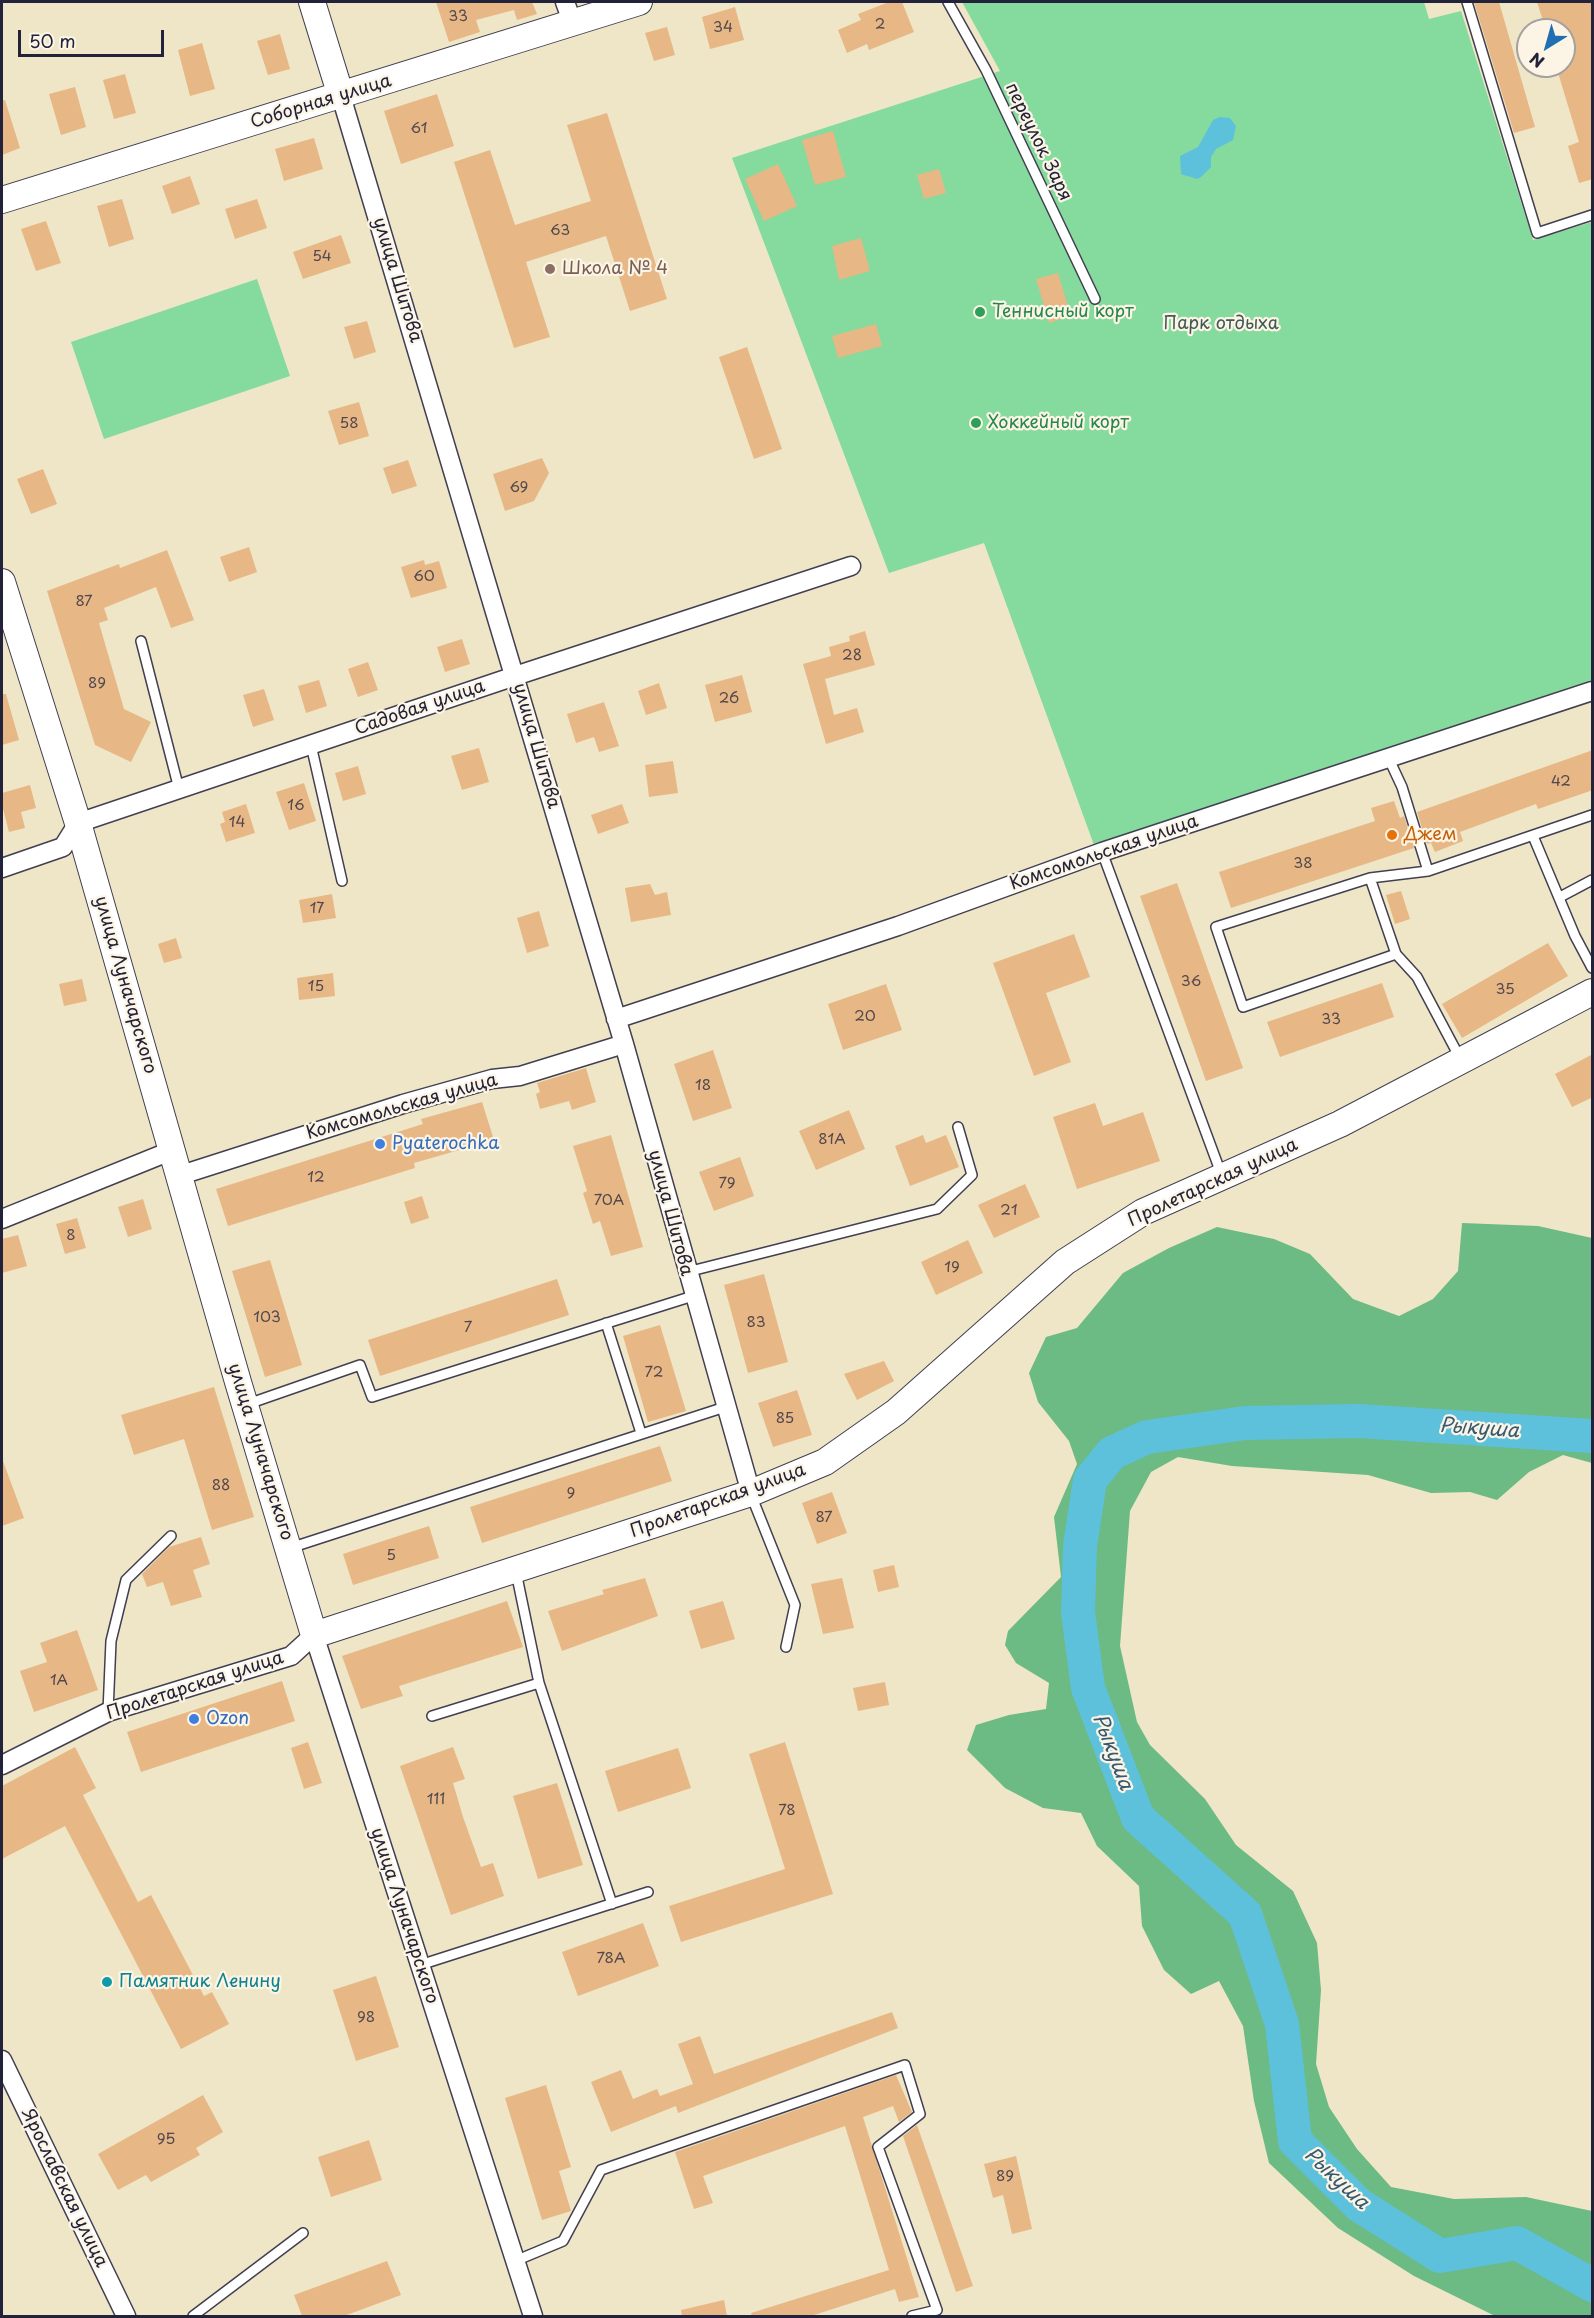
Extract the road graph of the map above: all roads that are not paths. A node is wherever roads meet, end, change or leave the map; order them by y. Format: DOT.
graph roads {
  1 [pos="312,2"];
  2 [pos="639,2"];
  3 [pos="948,2"];
  4 [pos="1467,2"];
  5 [pos="569,13"];
  6 [pos="341,96"];
  7 [pos="2,200"];
  8 [pos="1593,215"];
  9 [pos="1095,299"];
  10 [pos="851,566"];
  11 [pos="2,582"];
  12 [pos="141,641"];
  13 [pos="515,676"];
  14 [pos="1593,691"];
  15 [pos="311,745"];
  16 [pos="1388,758"];
  17 [pos="179,789"];
  18 [pos="1593,815"];
  19 [pos="78,824"];
  20 [pos="1533,836"];
  21 [pos="1102,852"];
  22 [pos="2,868"];
  23 [pos="1428,872"];
  24 [pos="1370,878"];
  25 [pos="1593,880"];
  26 [pos="342,881"];
  27 [pos="1560,897"];
  28 [pos="1396,954"];
  29 [pos="1593,968"];
  30 [pos="1593,992"];
  31 [pos="616,1019"];
  32 [pos="624,1044"];
  33 [pos="1461,1060"];
  34 [pos="958,1127"];
  35 [pos="173,1150"];
  36 [pos="181,1175"];
  37 [pos="1223,1178"];
  38 [pos="2,1219"];
  39 [pos="687,1272"];
  40 [pos="693,1296"];
  41 [pos="606,1323"];
  42 [pos="245,1405"];
  43 [pos="725,1407"];
  44 [pos="641,1433"];
  45 [pos="751,1493"];
  46 [pos="171,1536"];
  47 [pos="290,1548"];
  48 [pos="515,1570"];
  49 [pos="314,1635"];
  50 [pos="786,1647"];
  51 [pos="539,1683"];
  52 [pos="108,1712"];
  53 [pos="432,1716"];
  54 [pos="2,1765"];
  55 [pos="648,1892"];
  56 [pos="612,1904"];
  57 [pos="420,1965"];
  58 [pos="2,2060"];
  59 [pos="303,2233"];
  60 [pos="515,2260"];
  61 [pos="126,2316"];
  62 [pos="193,2316"];
  63 [pos="533,2316"];
  64 [pos="912,2316"];
  1 -- 6 [label="street, улица Шитова"];
  2 -- 5 [label="street, Соборная улица"];
  3 -- 9 [label="lane, переулок Заря"];
  4 -- 8 [label="lane"];
  5 -- 6 [label="street, Соборная улица"];
  6 -- 7 [label="street, Соборная улица"];
  6 -- 13 [label="street, улица Шитова"];
  10 -- 13 [label="street, Садовая улица"];
  11 -- 19 [label="street, улица Луначарского"];
  12 -- 17 [label="lane"];
  13 -- 15 [label="street, Садовая улица"];
  13 -- 31 [label="street, улица Шитова"];
  14 -- 16 [label="street, Комсомольская улица"];
  15 -- 17 [label="street, Садовая улица"];
  15 -- 26 [label="lane"];
  16 -- 21 [label="street, Комсомольская улица"];
  16 -- 23 [label="lane"];
  17 -- 19 [label="street, Садовая улица"];
  18 -- 20 [label="lane"];
  19 -- 22 [label="street"];
  19 -- 35 [label="street, улица Луначарского"];
  20 -- 23 [label="lane"];
  20 -- 27 [label="lane"];
  21 -- 31 [label="street, Комсомольская улица"];
  21 -- 37 [label="lane"];
  23 -- 24 [label="lane"];
  24 -- 28 [label="lane"];
  24 -- 28 [label="lane"];
  25 -- 27 [label="lane"];
  27 -- 29 [label="lane"];
  28 -- 33 [label="lane"];
  30 -- 33 [label="street, Пролетарская улица"];
  31 -- 32 [label="street, улица Шитова"];
  32 -- 36 [label="street, Комсомольская улица"];
  32 -- 39 [label="street, улица Шитова"];
  33 -- 37 [label="street, Пролетарская улица"];
  34 -- 39 [label="lane"];
  35 -- 36 [label="street, улица Луначарского"];
  35 -- 38 [label="street"];
  36 -- 42 [label="street, улица Луначарского"];
  37 -- 45 [label="street, Пролетарская улица"];
  39 -- 40 [label="street, улица Шитова"];
  40 -- 41 [label="lane"];
  40 -- 43 [label="street, улица Шитова"];
  41 -- 42 [label="lane"];
  41 -- 44 [label="lane"];
  42 -- 47 [label="street, улица Луначарского"];
  43 -- 44 [label="lane"];
  43 -- 45 [label="street, улица Шитова"];
  44 -- 47 [label="lane"];
  45 -- 48 [label="street, Пролетарская улица"];
  45 -- 50 [label="lane"];
  46 -- 52 [label="lane"];
  47 -- 49 [label="street, улица Луначарского"];
  48 -- 49 [label="street, Пролетарская улица"];
  48 -- 51 [label="lane"];
  49 -- 52 [label="street, Пролетарская улица"];
  49 -- 57 [label="street, улица Луначарского"];
  51 -- 53 [label="lane"];
  51 -- 56 [label="lane"];
  52 -- 54 [label="street, Пролетарская улица"];
  55 -- 56 [label="lane"];
  56 -- 57 [label="lane"];
  57 -- 60 [label="street, улица Луначарского"];
  58 -- 61 [label="street, Ярославская улица"];
  59 -- 62 [label="lane"];
  60 -- 63 [label="street, улица Луначарского"];
  60 -- 64 [label="lane"];
}
